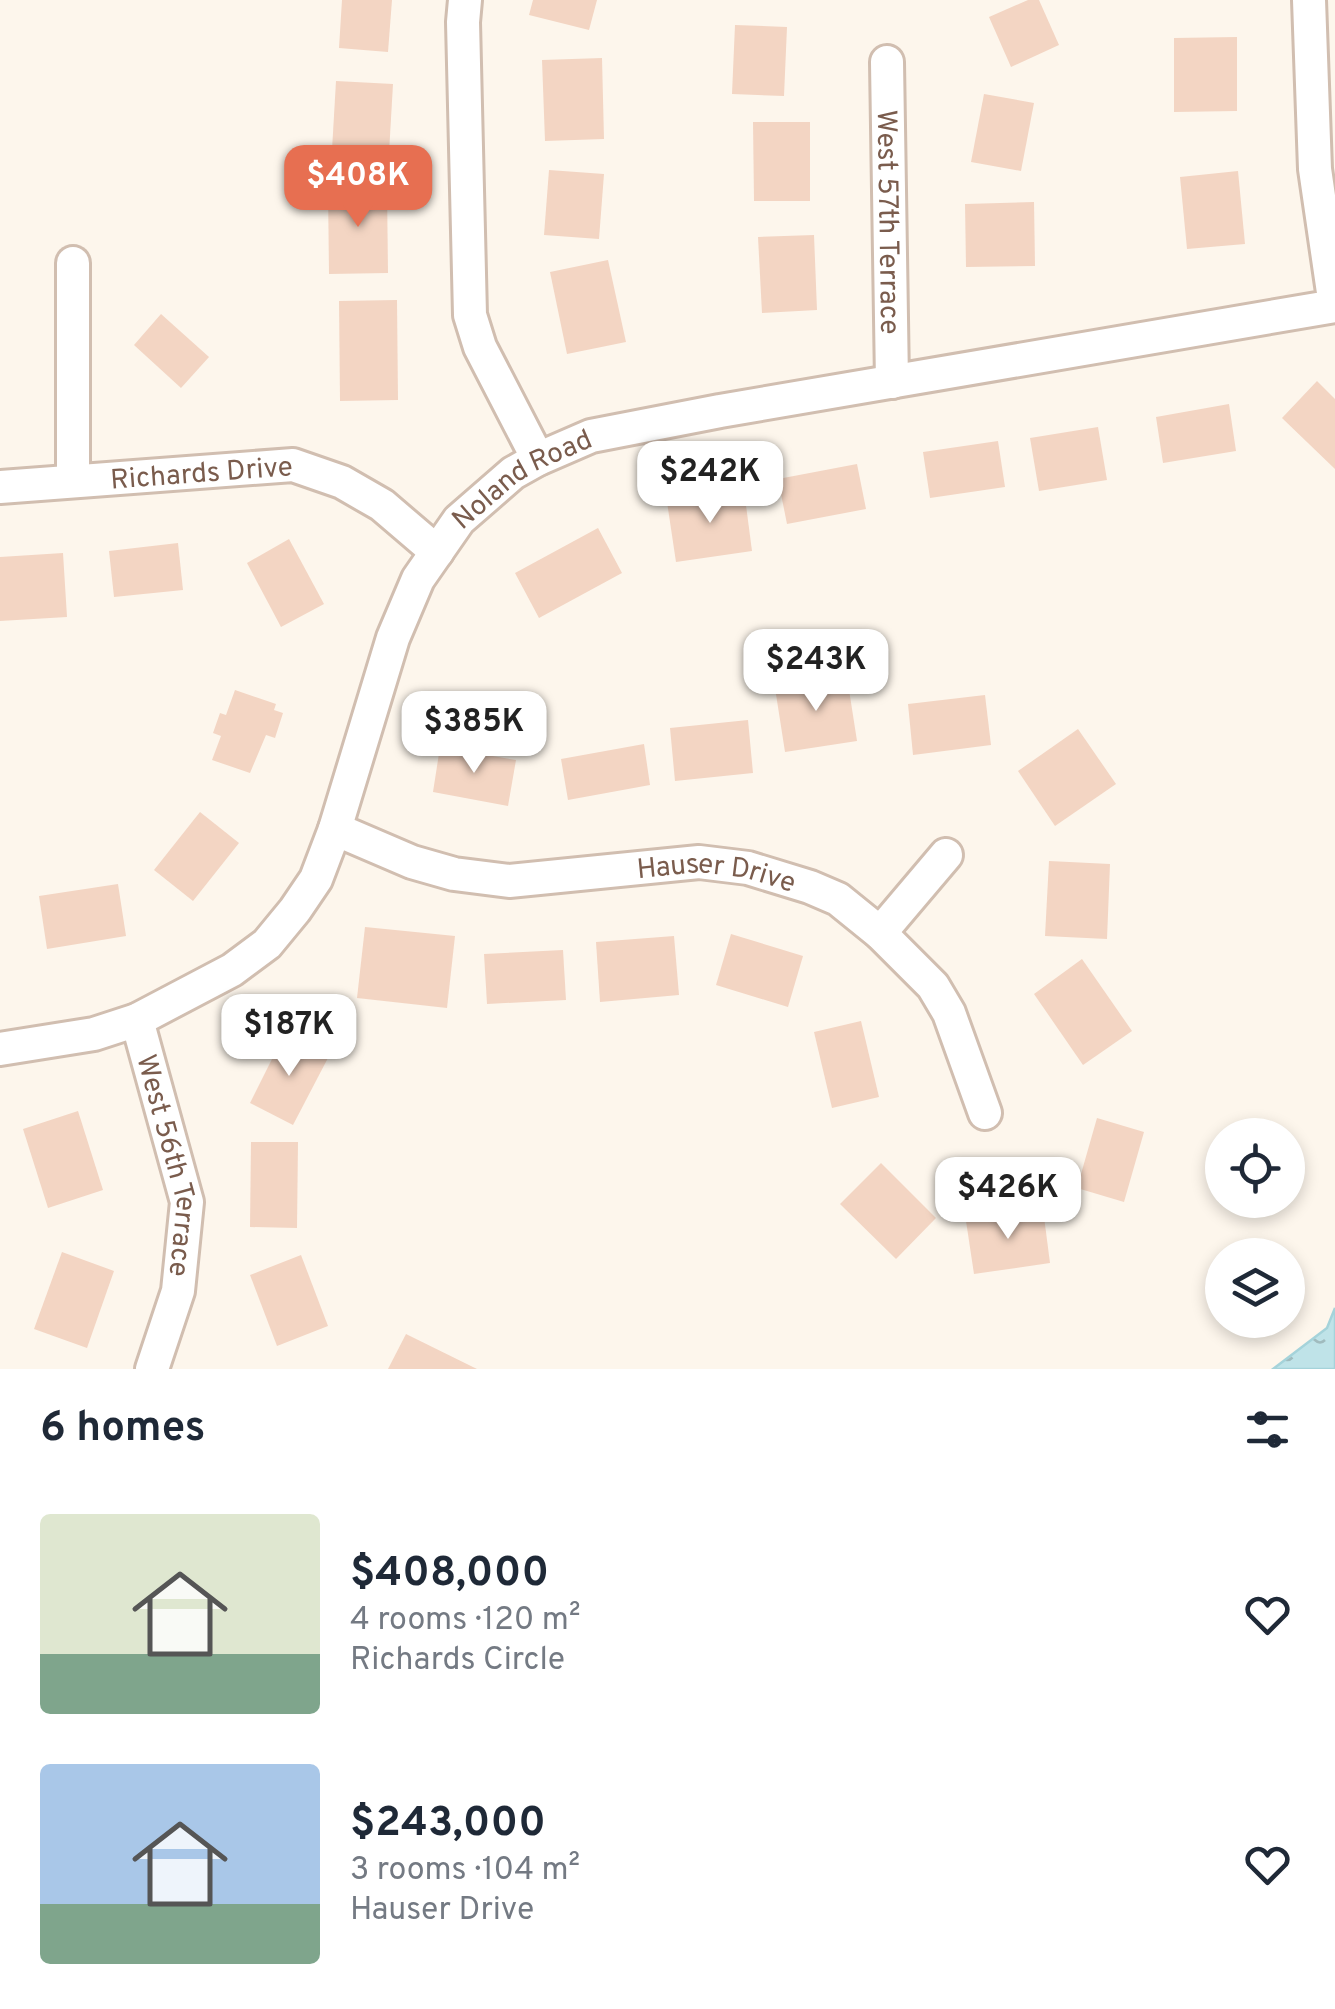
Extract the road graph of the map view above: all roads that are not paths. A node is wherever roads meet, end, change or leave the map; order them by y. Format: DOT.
graph roads {
  1 [pos="466,0"];
  2 [pos="1310,0"];
  3 [pos="887,62"];
  4 [pos="73,262"];
  5 [pos="1335,306"];
  6 [pos="892,382"];
  7 [pos="538,459"];
  8 [pos="72,482"];
  9 [pos="0,487"];
  10 [pos="436,552"];
  11 [pos="335,829"];
  12 [pos="946,855"];
  13 [pos="880,933"];
  14 [pos="136,1020"];
  15 [pos="0,1049"];
  16 [pos="985,1113"];
  17 [pos="156,1368"];
  1 -- 7 [label="street"];
  2 -- 5 [label="street"];
  3 -- 6 [label="street, West 57th Terrace"];
  4 -- 8 [label="street"];
  5 -- 6 [label="street, Noland Road"];
  6 -- 7 [label="street, Noland Road"];
  7 -- 10 [label="street, Noland Road"];
  8 -- 9 [label="street, Richards Drive"];
  8 -- 10 [label="street, Richards Drive"];
  10 -- 11 [label="street, Noland Road"];
  11 -- 13 [label="street, Hauser Drive"];
  11 -- 14 [label="street, Noland Road"];
  12 -- 13 [label="street"];
  13 -- 16 [label="street, Hauser Drive"];
  14 -- 15 [label="street, Noland Road"];
  14 -- 17 [label="street, West 56th Terrace"];
}
